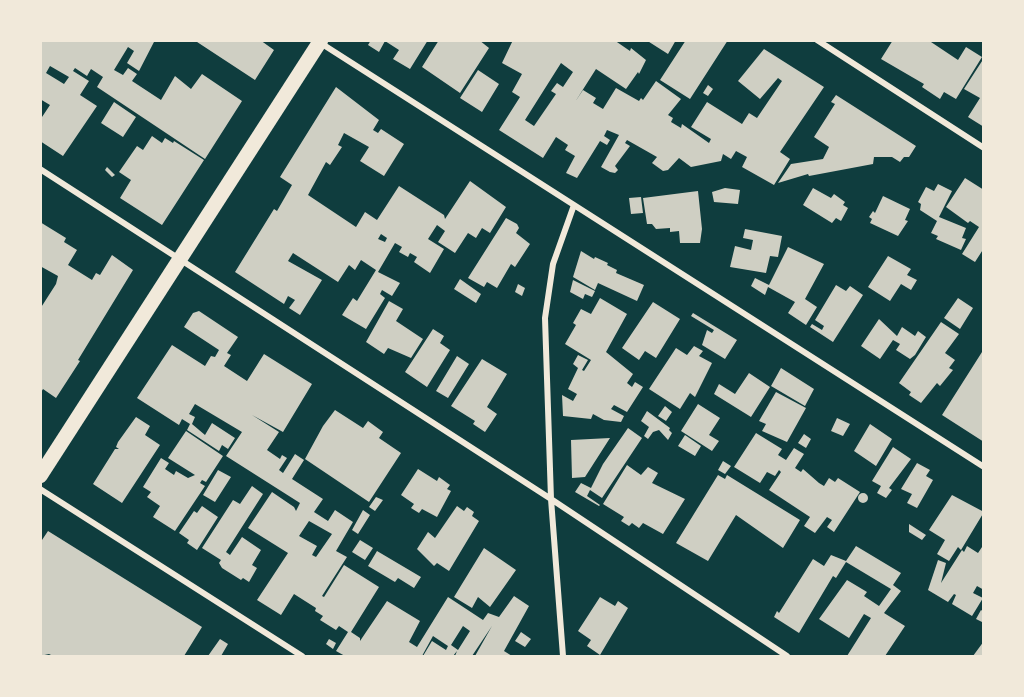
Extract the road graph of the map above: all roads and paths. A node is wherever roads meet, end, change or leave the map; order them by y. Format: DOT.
graph roads {
  1 [pos="817,40"];
  2 [pos="319,41"];
  3 [pos="984,148"];
  4 [pos="40,169"];
  5 [pos="574,205"];
  6 [pos="182,258"];
  7 [pos="984,467"];
  8 [pos="40,476"];
  9 [pos="40,489"];
  10 [pos="551,499"];
  11 [pos="302,657"];
  12 [pos="563,657"];
  13 [pos="787,657"];
  1 -- 3 [label="street"];
  2 -- 5 [label="street"];
  2 -- 6 [label="main road"];
  4 -- 6 [label="street"];
  5 -- 7 [label="street"];
  5 -- 10 [label="street"];
  6 -- 8 [label="main road"];
  6 -- 10 [label="street"];
  9 -- 11 [label="street"];
  10 -- 12 [label="street"];
  10 -- 13 [label="street"];
}
